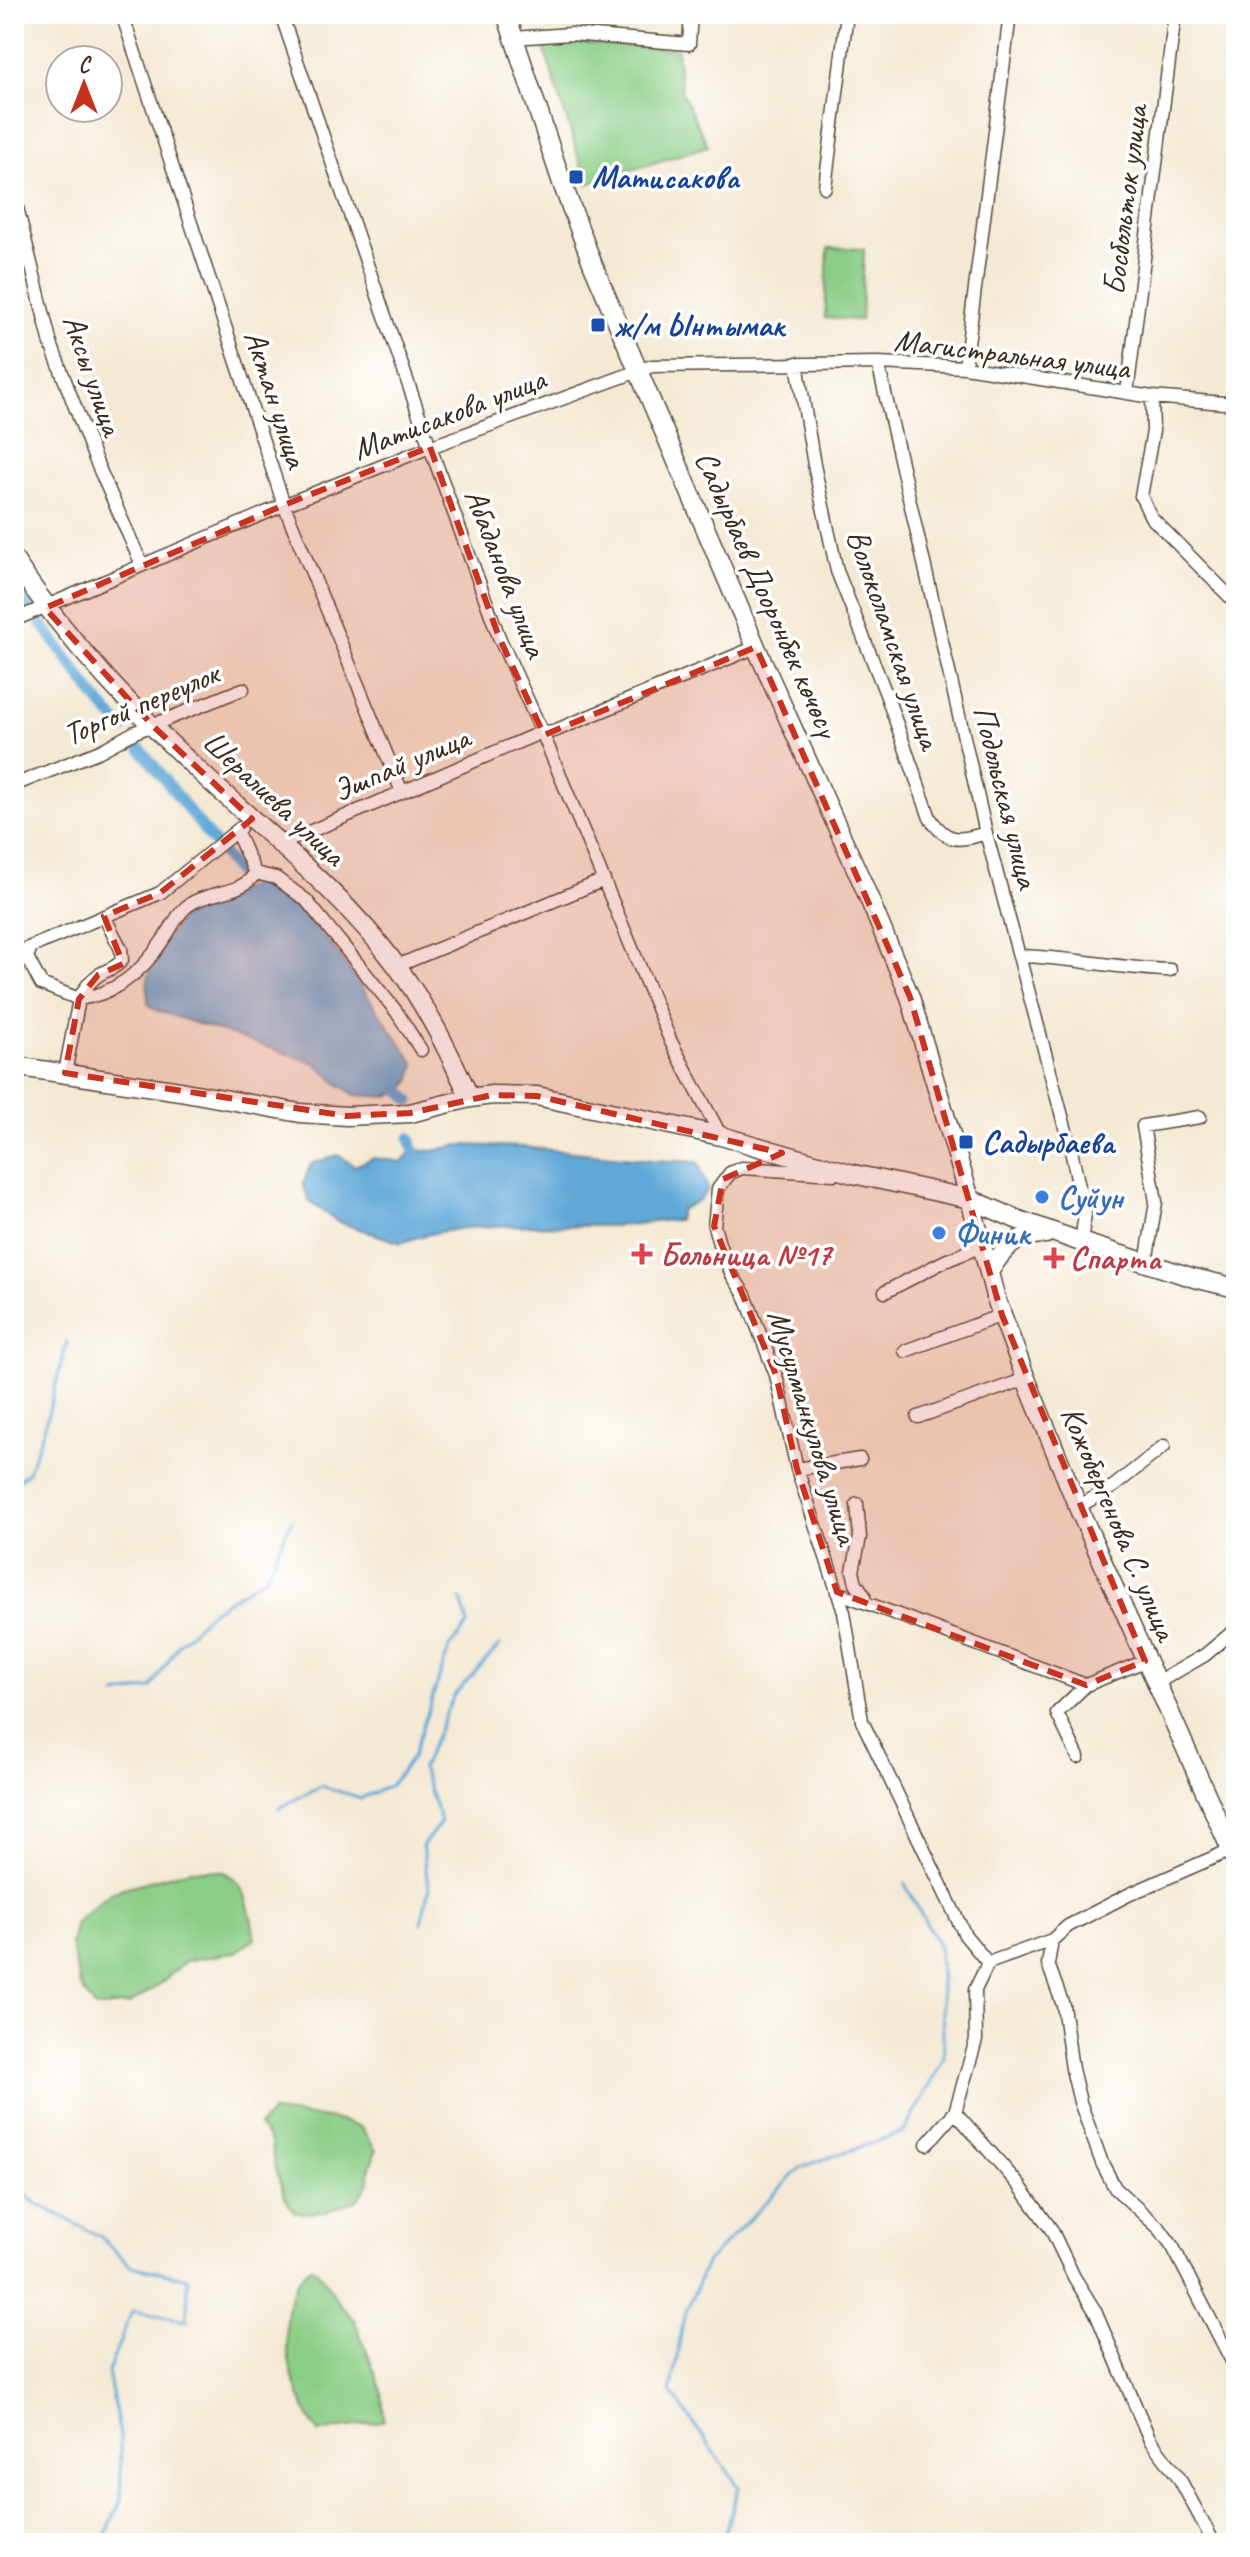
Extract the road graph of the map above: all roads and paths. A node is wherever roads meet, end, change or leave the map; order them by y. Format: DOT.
graph roads {
  1 [pos="122,14"];
  2 [pos="281,14"];
  3 [pos="506,14"];
  4 [pos="691,14"];
  5 [pos="847,14"];
  6 [pos="1010,14"];
  7 [pos="1175,14"];
  8 [pos="513,38"];
  9 [pos="825,187"];
  10 [pos="14,195"];
  11 [pos="797,363"];
  12 [pos="878,363"];
  13 [pos="965,367"];
  14 [pos="638,370"];
  15 [pos="1127,393"];
  16 [pos="1152,397"];
  17 [pos="1236,404"];
  18 [pos="430,447"];
  19 [pos="284,505"];
  20 [pos="14,560"];
  21 [pos="142,565"];
  22 [pos="1236,603"];
  23 [pos="45,608"];
  24 [pos="14,620"];
  25 [pos="756,647"];
  26 [pos="243,689"];
  27 [pos="153,726"];
  28 [pos="542,732"];
  29 [pos="14,785"];
  30 [pos="402,792"];
  31 [pos="252,819"];
  32 [pos="236,831"];
  33 [pos="986,833"];
  34 [pos="281,844"];
  35 [pos="255,873"];
  36 [pos="604,880"];
  37 [pos="104,916"];
  38 [pos="31,947"];
  39 [pos="14,954"];
  40 [pos="1020,956"];
  41 [pos="397,966"];
  42 [pos="1170,970"];
  43 [pos="79,999"];
  44 [pos="421,1050"];
  45 [pos="14,1066"];
  46 [pos="65,1073"];
  47 [pos="470,1098"];
  48 [pos="1200,1117"];
  49 [pos="721,1136"];
  50 [pos="853,1174"];
  51 [pos="970,1199"];
  52 [pos="1057,1233"];
  53 [pos="1081,1242"];
  54 [pos="982,1246"];
  55 [pos="1146,1263"];
  56 [pos="989,1272"];
  57 [pos="1236,1288"];
  58 [pos="885,1292"];
  59 [pos="1002,1315"];
  60 [pos="905,1351"];
  61 [pos="1026,1379"];
  62 [pos="918,1417"];
  63 [pos="1164,1446"];
  64 [pos="860,1459"];
  65 [pos="797,1469"];
  66 [pos="857,1504"];
  67 [pos="1078,1507"];
  68 [pos="837,1592"];
  69 [pos="865,1602"];
  70 [pos="1236,1629"];
  71 [pos="1145,1661"];
  72 [pos="1155,1684"];
  73 [pos="1086,1685"];
  74 [pos="1078,1757"];
  75 [pos="1234,1853"];
  76 [pos="1052,1940"];
  77 [pos="988,1963"];
  78 [pos="955,2112"];
  79 [pos="927,2144"];
  80 [pos="1236,2369"];
  81 [pos="1214,2543"];
  1 -- 19 [label="street, Актан улица"];
  2 -- 18 [label="street, Абаданова улица"];
  3 -- 8 [label="main road, Садырбаев Дооронбек көчөсү"];
  4 -- 8 [label="street"];
  5 -- 9 [label="street"];
  6 -- 13 [label="street"];
  7 -- 15 [label="street, Босбольток улица"];
  8 -- 14 [label="main road, Садырбаев Дооронбек көчөсү"];
  10 -- 21 [label="street, Аксы улица"];
  11 -- 12 [label="street, Магистральная улица"];
  11 -- 14 [label="street, Магистральная улица"];
  11 -- 33 [label="street, Волоколамская улица"];
  12 -- 13 [label="street, Магистральная улица"];
  12 -- 33 [label="street, Подольская улица"];
  13 -- 15 [label="street, Магистральная улица"];
  14 -- 18 [label="street, Матисакова улица"];
  14 -- 25 [label="main road, Садырбаев Дооронбек көчөсү"];
  15 -- 16 [label="street, Магистральная улица"];
  16 -- 17 [label="street, Магистральная улица"];
  16 -- 22 [label="street"];
  18 -- 19 [label="street, Матисакова улица"];
  18 -- 28 [label="street, Абаданова улица"];
  19 -- 21 [label="street, Матисакова улица"];
  19 -- 30 [label="street, Актан улица"];
  20 -- 23 [label="main road, Шералиева улица"];
  21 -- 23 [label="street, Матисакова улица"];
  23 -- 24 [label="street, Матисакова улица"];
  23 -- 27 [label="main road, Шералиева улица"];
  25 -- 28 [label="street, Эшпай улица"];
  25 -- 51 [label="main road, Садырбаев Дооронбек көчөсү"];
  26 -- 27 [label="street, Торгой переулок"];
  27 -- 29 [label="street, Торгой переулок"];
  27 -- 31 [label="main road, Шералиева улица"];
  28 -- 30 [label="street, Эшпай улица"];
  28 -- 36 [label="street, Абаданова улица"];
  30 -- 34 [label="street, Эшпай улица"];
  31 -- 32 [label="street"];
  31 -- 34 [label="main road, Шералиева улица"];
  32 -- 35 [label="street"];
  32 -- 37 [label="street"];
  33 -- 40 [label="street, Подольская улица"];
  34 -- 41 [label="main road, Шералиева улица"];
  35 -- 43 [label="street"];
  35 -- 44 [label="street"];
  36 -- 41 [label="street"];
  36 -- 49 [label="street, Абаданова улица"];
  37 -- 38 [label="street"];
  37 -- 43 [label="street"];
  38 -- 39 [label="street"];
  38 -- 43 [label="street"];
  40 -- 42 [label="street"];
  40 -- 53 [label="street, Подольская улица"];
  41 -- 47 [label="main road, Шералиева улица"];
  43 -- 46 [label="street"];
  45 -- 46 [label="main road"];
  46 -- 47 [label="main road"];
  47 -- 49 [label="main road"];
  48 -- 55 [label="street"];
  49 -- 50 [label="main road"];
  50 -- 51 [label="main road"];
  50 -- 65 [label="street, Мусулманкулова улица"];
  51 -- 52 [label="main road"];
  51 -- 54 [label="main road, Кожобергенова С. улица"];
  52 -- 53 [label="main road"];
  52 -- 56 [label="main road"];
  53 -- 55 [label="main road"];
  54 -- 56 [label="main road, Кожобергенова С. улица"];
  54 -- 58 [label="street"];
  55 -- 57 [label="main road"];
  56 -- 59 [label="main road, Кожобергенова С. улица"];
  59 -- 60 [label="street"];
  59 -- 61 [label="main road, Кожобергенова С. улица"];
  61 -- 62 [label="street"];
  61 -- 67 [label="main road, Кожобергенова С. улица"];
  63 -- 67 [label="street"];
  64 -- 65 [label="street"];
  65 -- 68 [label="street, Мусулманкулова улица"];
  66 -- 69 [label="street"];
  67 -- 71 [label="main road, Кожобергенова С. улица"];
  68 -- 69 [label="street, Мусулманкулова улица"];
  68 -- 77 [label="street, Мусулманкулова улица"];
  69 -- 73 [label="street, Мусулманкулова улица"];
  70 -- 72 [label="street"];
  71 -- 72 [label="main road, Кожобергенова С. улица"];
  71 -- 73 [label="street"];
  72 -- 75 [label="main road, Кожобергенова С. улица"];
  73 -- 74 [label="street"];
  75 -- 76 [label="street"];
  76 -- 77 [label="street"];
  76 -- 80 [label="street"];
  77 -- 78 [label="street"];
  78 -- 79 [label="street"];
  78 -- 81 [label="street"];
}
